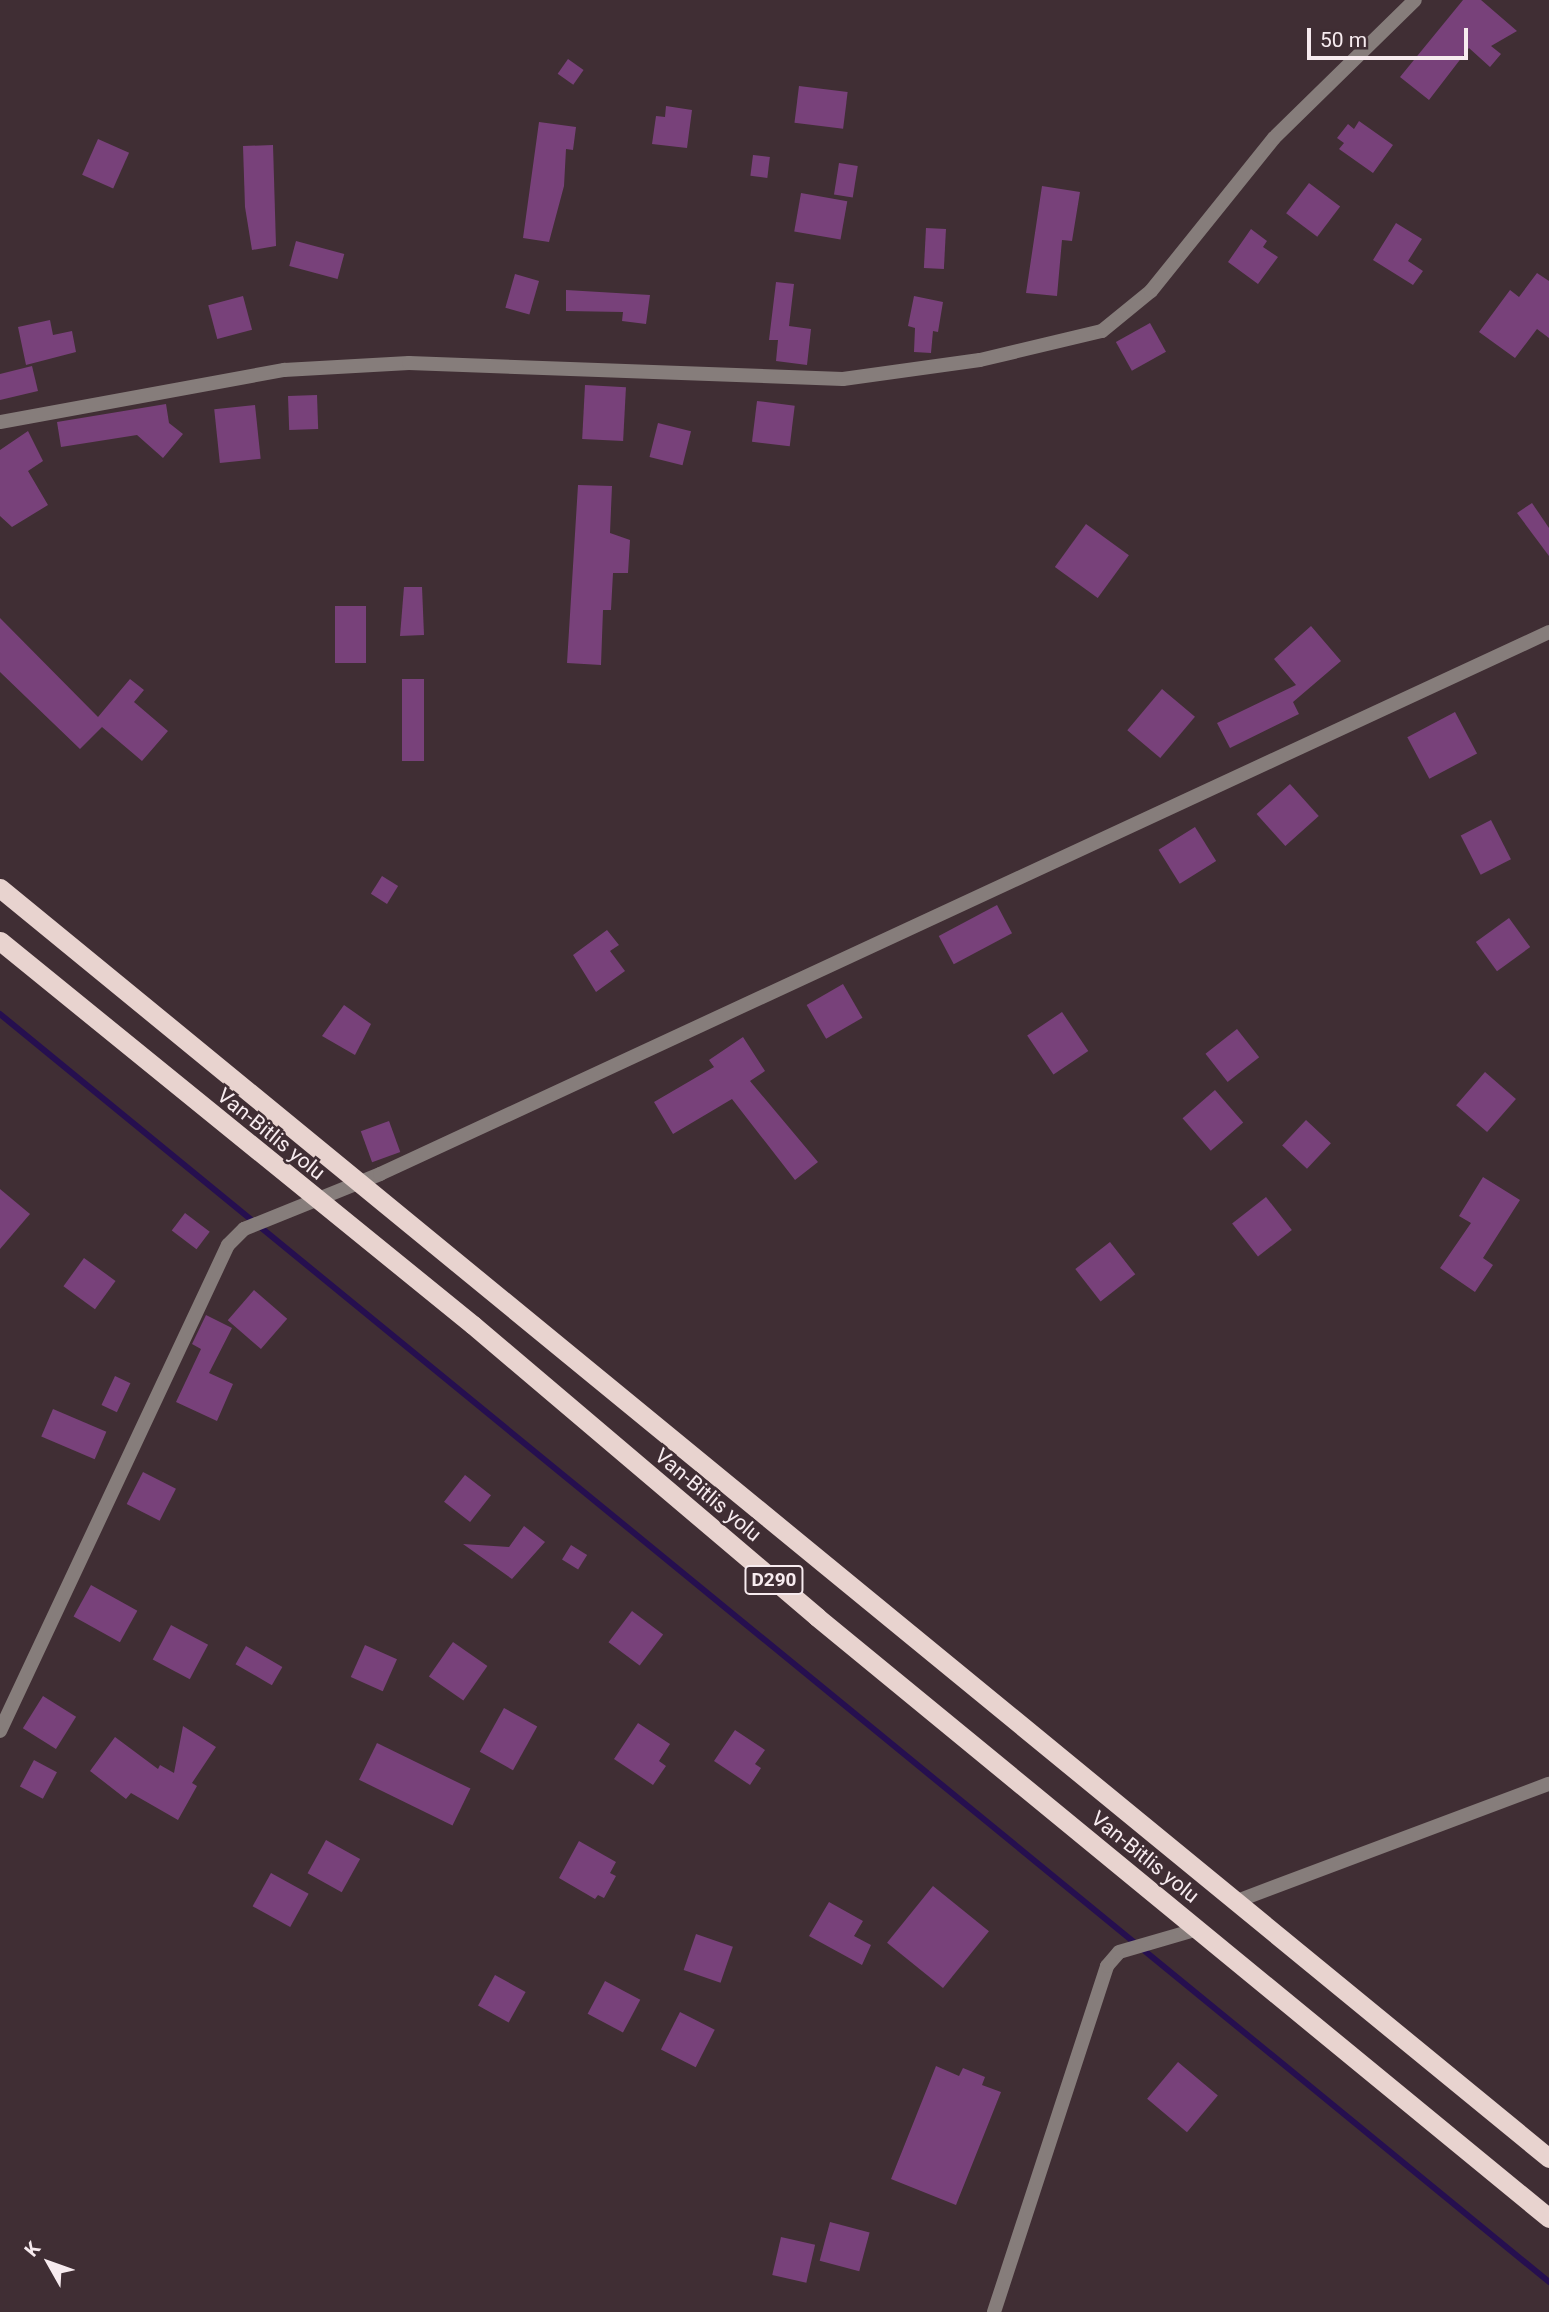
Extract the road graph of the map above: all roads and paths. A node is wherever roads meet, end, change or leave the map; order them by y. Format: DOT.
graph roads {
  1 [pos="1415,0"];
  2 [pos="0,422"];
  3 [pos="1549,632"];
  4 [pos="0,888"];
  5 [pos="0,941"];
  6 [pos="358,1184"];
  7 [pos="318,1202"];
  8 [pos="0,1731"];
  9 [pos="1549,1784"];
  10 [pos="1237,1901"];
  11 [pos="1198,1929"];
  12 [pos="1549,2158"];
  13 [pos="1549,2218"];
  14 [pos="994,2312"];
  1 -- 2 [label="street"];
  3 -- 6 [label="street"];
  4 -- 6 [label="highway, Van-Bitlis yolu / D290"];
  5 -- 7 [label="highway, Van-Bitlis yolu / D290"];
  6 -- 7 [label="street"];
  6 -- 10 [label="highway, Van-Bitlis yolu / D290"];
  7 -- 8 [label="street"];
  7 -- 11 [label="highway, Van-Bitlis yolu / D290"];
  9 -- 10 [label="street"];
  10 -- 12 [label="highway, Van-Bitlis yolu / D290"];
  11 -- 13 [label="highway, Van-Bitlis yolu / D290"];
  11 -- 14 [label="street"];
}
